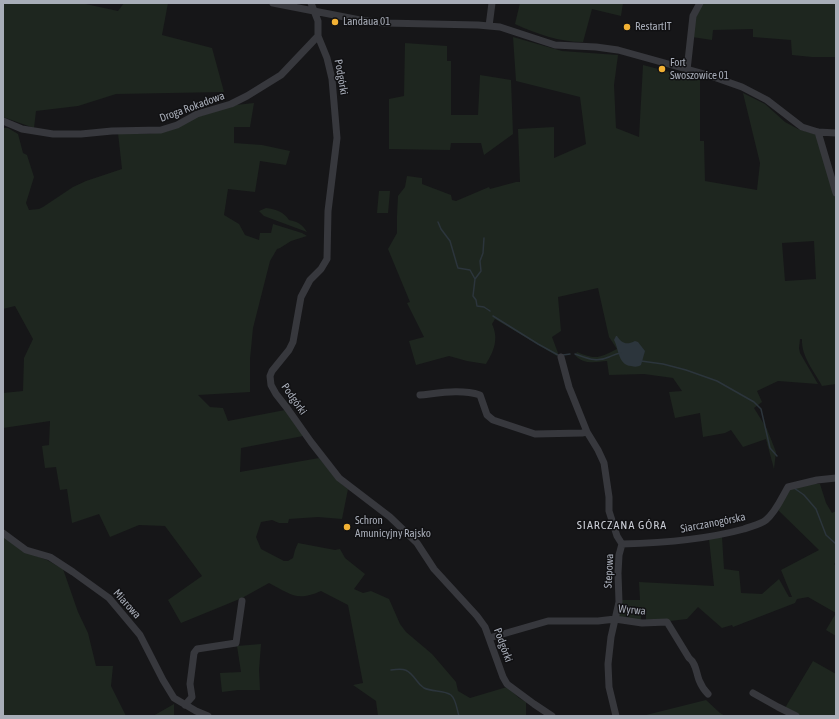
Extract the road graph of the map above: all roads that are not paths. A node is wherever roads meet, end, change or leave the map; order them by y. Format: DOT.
graph roads {
  1 [pos="273,3"];
  2 [pos="312,3"];
  3 [pos="492,3"];
  4 [pos="693,3"];
  5 [pos="700,3"];
  6 [pos="315,12"];
  7 [pos="693,16"];
  8 [pos="489,26"];
  9 [pos="318,36"];
  10 [pos="687,70"];
  11 [pos="3,121"];
  12 [pos="818,132"];
  13 [pos="836,133"];
  14 [pos="836,193"];
  15 [pos="561,357"];
  16 [pos="420,395"];
  17 [pos="587,432"];
  18 [pos="836,478"];
  19 [pos="3,533"];
  20 [pos="622,544"];
  21 [pos="242,601"];
  22 [pos="615,619"];
  23 [pos="489,638"];
  24 [pos="753,693"];
  25 [pos="708,694"];
  26 [pos="185,705"];
  27 [pos="208,716"];
  28 [pos="552,716"];
  29 [pos="616,716"];
  30 [pos="796,716"];
  1 -- 6 [label="street"];
  2 -- 6 [label="street, Podgórki"];
  3 -- 8 [label="street"];
  4 -- 7 [label="street"];
  5 -- 7 [label="street"];
  6 -- 8 [label="street"];
  6 -- 9 [label="street, Podgórki"];
  7 -- 10 [label="street"];
  8 -- 10 [label="street"];
  9 -- 11 [label="street, Droga Rokadowa"];
  9 -- 23 [label="street, Podgórki"];
  10 -- 12 [label="street"];
  12 -- 13 [label="street"];
  12 -- 14 [label="street"];
  15 -- 17 [label="street, Stepowa"];
  16 -- 17 [label="street"];
  17 -- 20 [label="street, Stepowa"];
  18 -- 20 [label="street, Siarczanogórska"];
  19 -- 26 [label="street, Miarowa"];
  20 -- 22 [label="street, Stepowa"];
  21 -- 26 [label="street"];
  22 -- 23 [label="street, Wyrwa"];
  22 -- 25 [label="street, Wyrwa"];
  22 -- 29 [label="street, Stepowa"];
  23 -- 28 [label="street, Podgórki"];
  24 -- 30 [label="street"];
  26 -- 27 [label="street, Miarowa"];
}
